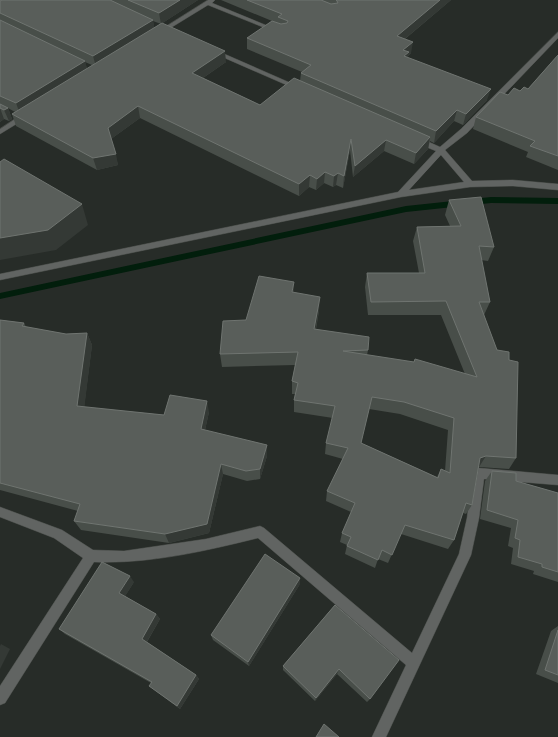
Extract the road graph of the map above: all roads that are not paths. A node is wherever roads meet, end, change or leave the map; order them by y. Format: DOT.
graph roads {
  1 [pos="209,2"];
  2 [pos="284,34"];
  3 [pos="558,35"];
  4 [pos="150,38"];
  5 [pos="207,48"];
  6 [pos="308,93"];
  7 [pos="33,112"];
  8 [pos="0,132"];
  9 [pos="410,137"];
  10 [pos="441,150"];
  11 [pos="470,184"];
  12 [pos="558,188"];
  13 [pos="401,194"];
  14 [pos="0,277"];
  15 [pos="558,480"];
  16 [pos="0,512"];
  17 [pos="91,556"];
  18 [pos="413,662"];
  19 [pos="0,698"];
  20 [pos="379,737"];
  1 -- 2 [label="street"];
  1 -- 4 [label="street"];
  3 -- 10 [label="street"];
  5 -- 6 [label="street"];
  7 -- 8 [label="street"];
  9 -- 10 [label="street"];
  10 -- 11 [label="street"];
  10 -- 13 [label="street"];
  11 -- 12 [label="street"];
  11 -- 13 [label="street"];
  13 -- 14 [label="street"];
  15 -- 18 [label="street"];
  16 -- 17 [label="street"];
  17 -- 18 [label="street"];
  17 -- 19 [label="street"];
  18 -- 20 [label="street"];
}
